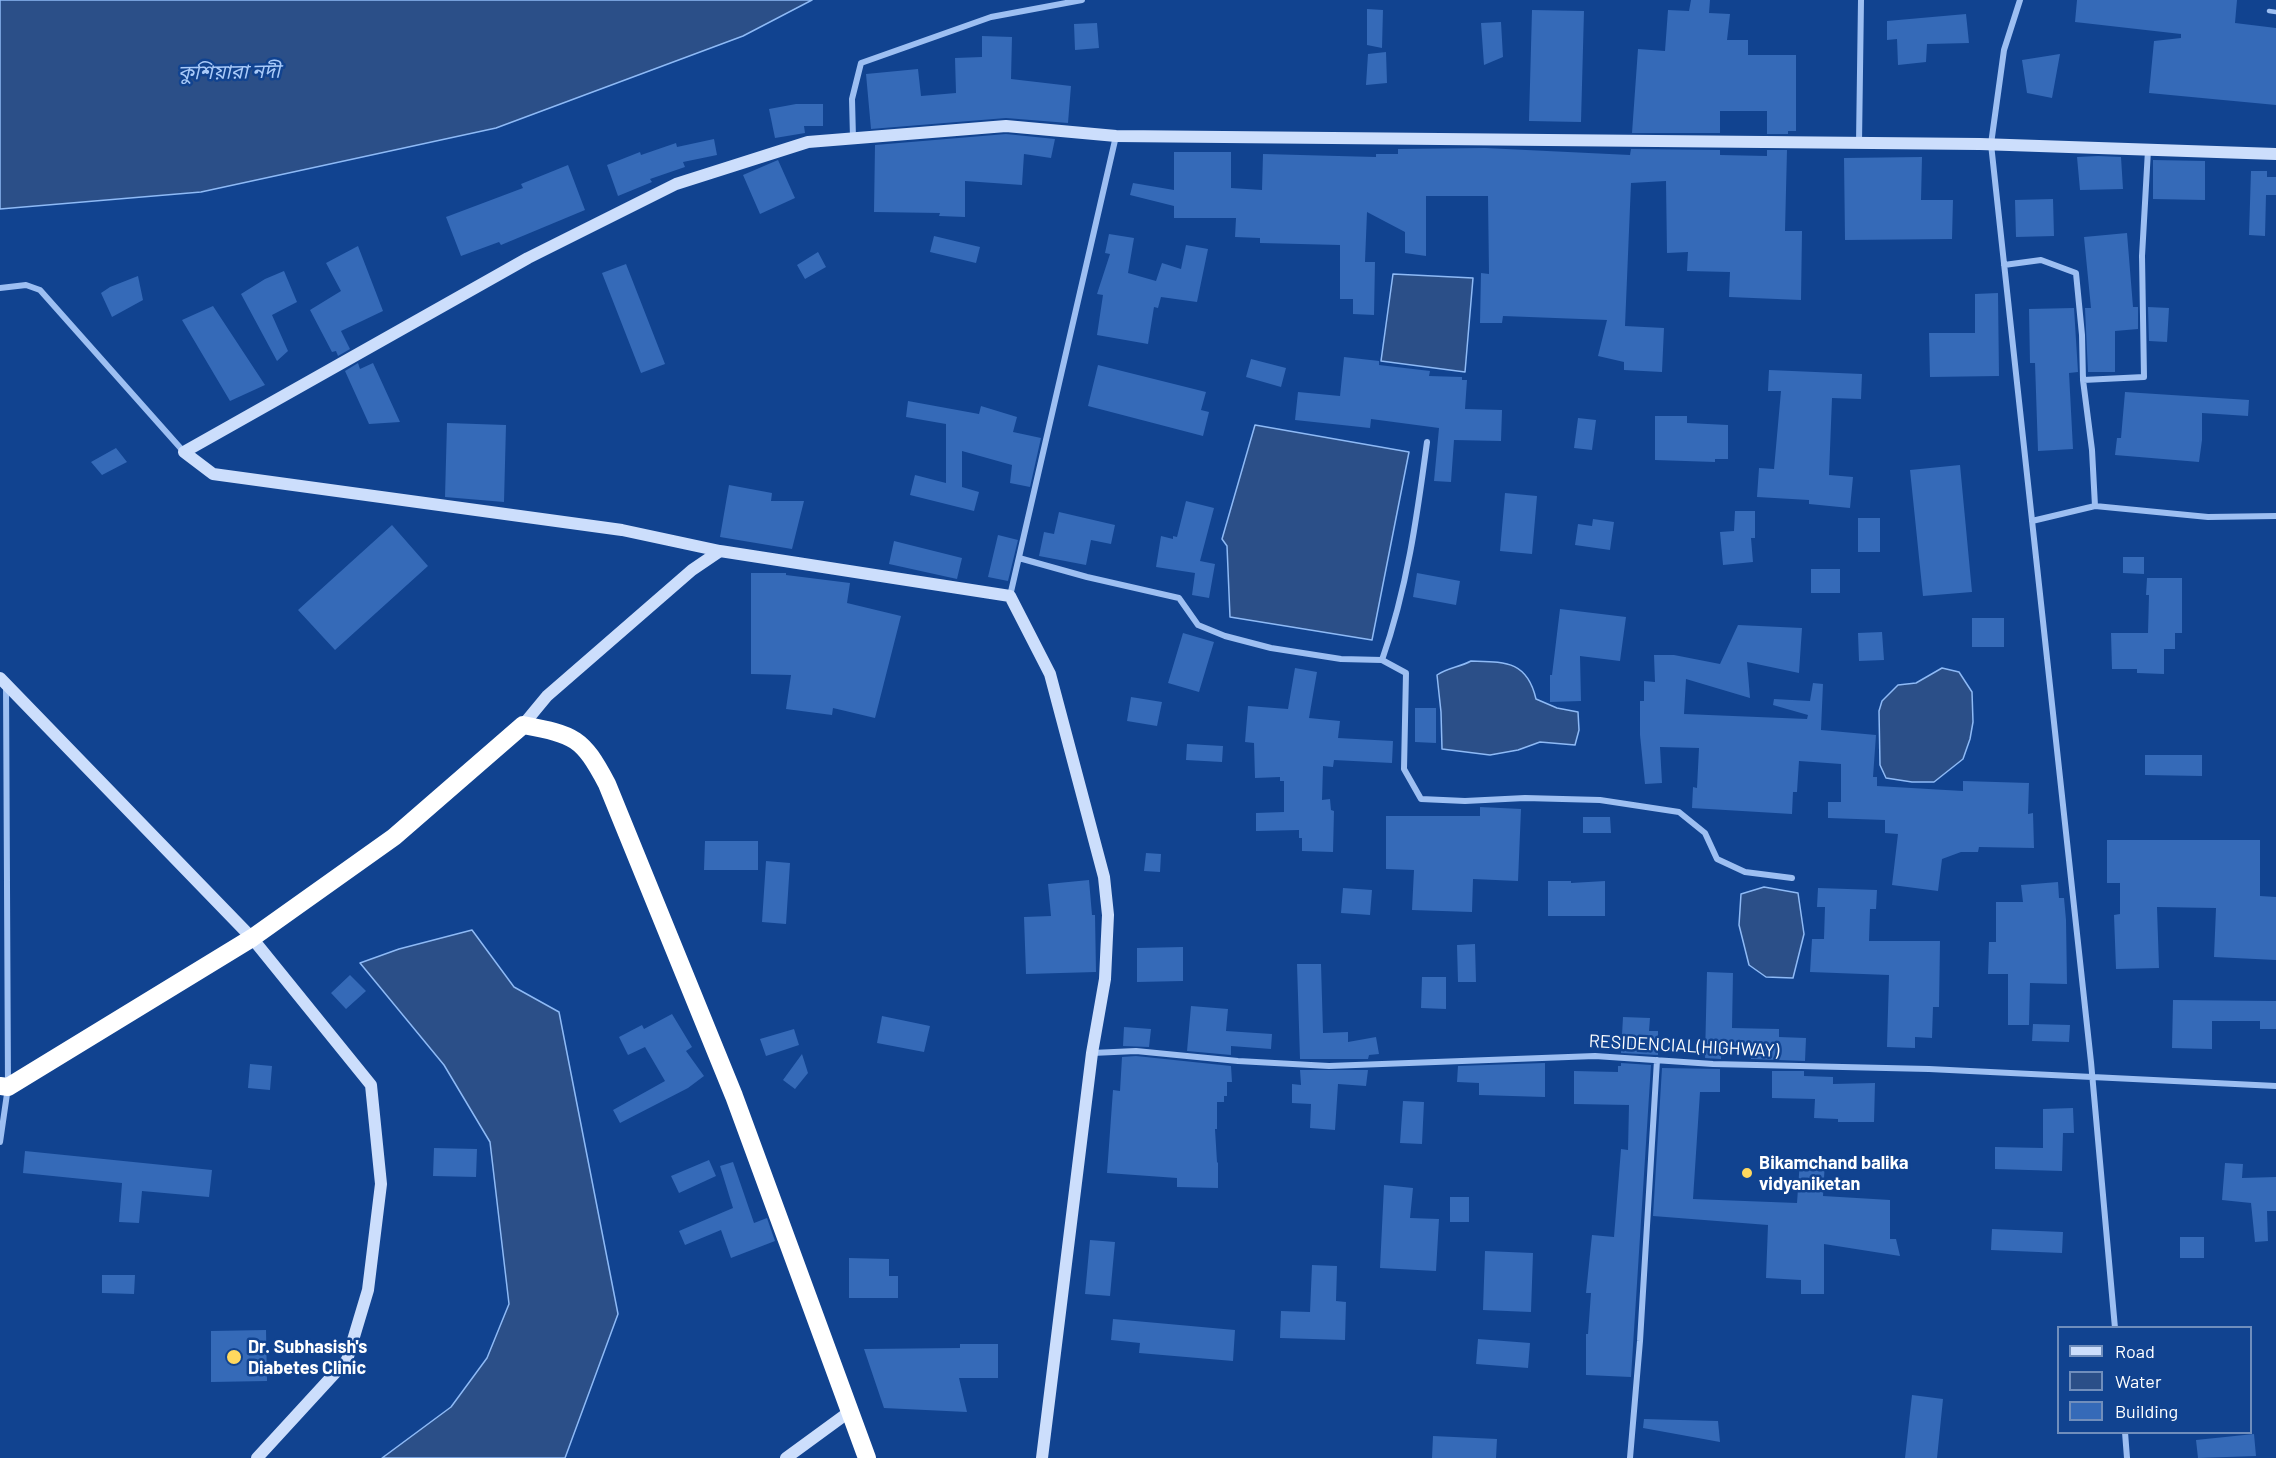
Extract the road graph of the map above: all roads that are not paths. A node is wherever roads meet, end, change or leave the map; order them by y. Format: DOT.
graph roads {
  1 [pos="1082,0"];
  2 [pos="1861,0"];
  3 [pos="2020,0"];
  4 [pos="2269,11"];
  5 [pos="2276,12"];
  6 [pos="1116,136"];
  7 [pos="853,138"];
  8 [pos="1859,144"];
  9 [pos="1991,144"];
  10 [pos="2148,149"];
  11 [pos="2276,154"];
  12 [pos="2004,265"];
  13 [pos="0,288"];
  14 [pos="2083,380"];
  15 [pos="1427,442"];
  16 [pos="184,452"];
  17 [pos="2095,506"];
  18 [pos="2276,516"];
  19 [pos="2032,521"];
  20 [pos="720,552"];
  21 [pos="1019,558"];
  22 [pos="1010,596"];
  23 [pos="1382,660"];
  24 [pos="3,681"];
  25 [pos="523,725"];
  26 [pos="1792,878"];
  27 [pos="252,938"];
  28 [pos="1092,1053"];
  29 [pos="1657,1060"];
  30 [pos="2092,1078"];
  31 [pos="2276,1086"];
  32 [pos="4,1087"];
  33 [pos="0,1142"];
  34 [pos="2115,1326"];
  35 [pos="849,1412"];
  36 [pos="2125,1434"];
  37 [pos="257,1458"];
  38 [pos="786,1458"];
  39 [pos="867,1458"];
  40 [pos="1042,1458"];
  41 [pos="1630,1458"];
  42 [pos="2127,1458"];
  1 -- 7 [label="street"];
  2 -- 8 [label="street"];
  3 -- 9 [label="street"];
  4 -- 5 [label="lane"];
  6 -- 7 [label="street"];
  6 -- 8 [label="street"];
  6 -- 21 [label="street"];
  7 -- 16 [label="street"];
  8 -- 9 [label="street"];
  9 -- 10 [label="street"];
  9 -- 12 [label="street"];
  10 -- 11 [label="street"];
  10 -- 14 [label="street"];
  12 -- 14 [label="street"];
  12 -- 19 [label="street"];
  13 -- 16 [label="street"];
  14 -- 17 [label="street"];
  15 -- 23 [label="street"];
  16 -- 20 [label="street"];
  17 -- 18 [label="street"];
  17 -- 19 [label="street"];
  19 -- 30 [label="street"];
  20 -- 22 [label="street"];
  20 -- 25 [label="street"];
  21 -- 22 [label="street"];
  21 -- 23 [label="street"];
  22 -- 28 [label="street"];
  23 -- 26 [label="street"];
  24 -- 27 [label="street"];
  24 -- 32 [label="street"];
  25 -- 27 [label="highway"];
  25 -- 35 [label="highway"];
  27 -- 32 [label="highway"];
  27 -- 37 [label="street"];
  28 -- 29 [label="street, RESIDENCIAL(HIGHWAY)"];
  28 -- 40 [label="street"];
  29 -- 30 [label="street, RESIDENCIAL(HIGHWAY)"];
  29 -- 41 [label="street"];
  30 -- 31 [label="street, RESIDENCIAL(HIGHWAY)"];
  30 -- 34 [label="street"];
  32 -- 33 [label="street"];
  35 -- 38 [label="street"];
  35 -- 39 [label="highway"];
  36 -- 42 [label="street"];
}
